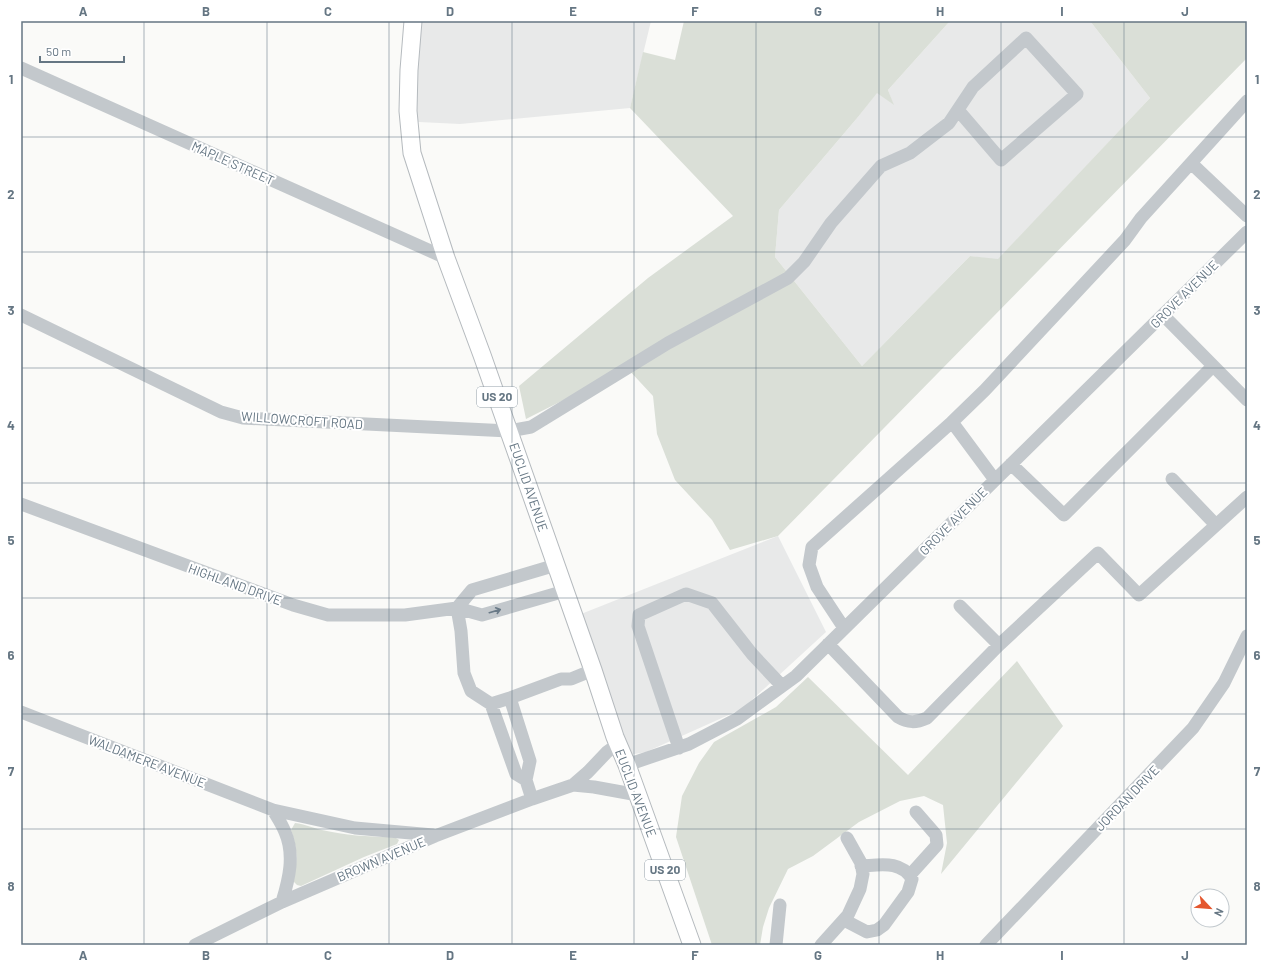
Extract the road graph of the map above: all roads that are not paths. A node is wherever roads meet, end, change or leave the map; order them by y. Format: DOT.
graph roads {
  1 [pos="413,21"];
  2 [pos="21,68"];
  3 [pos="1247,101"];
  4 [pos="958,110"];
  5 [pos="1191,163"];
  6 [pos="1247,216"];
  7 [pos="1247,232"];
  8 [pos="446,258"];
  9 [pos="21,315"];
  10 [pos="1163,315"];
  11 [pos="1213,366"];
  12 [pos="1247,400"];
  13 [pos="952,422"];
  14 [pos="510,432"];
  15 [pos="1012,464"];
  16 [pos="1172,479"];
  17 [pos="995,480"];
  18 [pos="1247,498"];
  19 [pos="21,504"];
  20 [pos="1216,525"];
  21 [pos="556,565"];
  22 [pos="565,591"];
  23 [pos="960,606"];
  24 [pos="457,608"];
  25 [pos="844,628"];
  26 [pos="1247,636"];
  27 [pos="828,644"];
  28 [pos="999,645"];
  29 [pos="593,670"];
  30 [pos="782,686"];
  31 [pos="510,698"];
  32 [pos="491,704"];
  33 [pos="21,712"];
  34 [pos="618,744"];
  35 [pos="679,748"];
  36 [pos="627,766"];
  37 [pos="526,780"];
  38 [pos="573,785"];
  39 [pos="638,796"];
  40 [pos="532,799"];
  41 [pos="273,810"];
  42 [pos="916,812"];
  43 [pos="435,836"];
  44 [pos="847,838"];
  45 [pos="862,866"];
  46 [pos="910,876"];
  47 [pos="282,902"];
  48 [pos="780,905"];
  49 [pos="844,920"];
  50 [pos="195,945"];
  51 [pos="692,945"];
  52 [pos="776,945"];
  53 [pos="821,945"];
  54 [pos="986,945"];
  1 -- 8 [label="main road, EUCLID AVENUE / US 20"];
  2 -- 8 [label="street, MAPLE STREET"];
  3 -- 5 [label="street"];
  4 -- 4 [label="street, WILLOWCROFT ROAD"];
  4 -- 14 [label="street, WILLOWCROFT ROAD"];
  5 -- 6 [label="street"];
  5 -- 13 [label="street"];
  7 -- 10 [label="street, GROVE AVENUE"];
  8 -- 14 [label="main road, EUCLID AVENUE / US 20"];
  9 -- 14 [label="street, WILLOWCROFT ROAD"];
  10 -- 11 [label="street"];
  10 -- 15 [label="street, GROVE AVENUE"];
  11 -- 12 [label="street"];
  11 -- 15 [label="street"];
  13 -- 17 [label="street"];
  13 -- 25 [label="street"];
  14 -- 21 [label="main road, EUCLID AVENUE / US 20"];
  15 -- 17 [label="street, GROVE AVENUE"];
  16 -- 20 [label="street"];
  17 -- 25 [label="street, GROVE AVENUE"];
  18 -- 20 [label="street"];
  19 -- 24 [label="street, HIGHLAND DRIVE"];
  20 -- 28 [label="street"];
  21 -- 22 [label="main road, EUCLID AVENUE / US 20"];
  21 -- 24 [label="street"];
  24 -- 22 [label="street, HIGHLAND DRIVE, one-way"];
  22 -- 29 [label="main road, EUCLID AVENUE / US 20"];
  23 -- 28 [label="street"];
  24 -- 32 [label="street"];
  25 -- 27 [label="street, GROVE AVENUE"];
  26 -- 54 [label="street, JORDAN DRIVE"];
  27 -- 28 [label="street"];
  27 -- 30 [label="street, GROVE AVENUE"];
  29 -- 31 [label="street"];
  29 -- 34 [label="main road, EUCLID AVENUE / US 20"];
  30 -- 35 [label="street, GROVE AVENUE"];
  30 -- 35 [label="street"];
  31 -- 32 [label="street"];
  31 -- 37 [label="street"];
  32 -- 37 [label="street"];
  33 -- 41 [label="street, WALDAMERE AVENUE"];
  34 -- 36 [label="main road, EUCLID AVENUE / US 20"];
  34 -- 38 [label="street, BROWN AVENUE"];
  35 -- 36 [label="street, GROVE AVENUE"];
  36 -- 39 [label="main road, EUCLID AVENUE / US 20"];
  37 -- 40 [label="street"];
  38 -- 39 [label="street, BROWN AVENUE"];
  38 -- 40 [label="street, BROWN AVENUE"];
  39 -- 51 [label="main road, EUCLID AVENUE / US 20"];
  40 -- 43 [label="street, BROWN AVENUE"];
  41 -- 43 [label="street, WALDAMERE AVENUE"];
  41 -- 47 [label="street"];
  42 -- 46 [label="street"];
  43 -- 47 [label="street, BROWN AVENUE"];
  44 -- 45 [label="street"];
  45 -- 46 [label="street"];
  45 -- 49 [label="street"];
  46 -- 49 [label="street"];
  47 -- 50 [label="street, BROWN AVENUE"];
  48 -- 52 [label="street"];
  49 -- 53 [label="street"];
}
